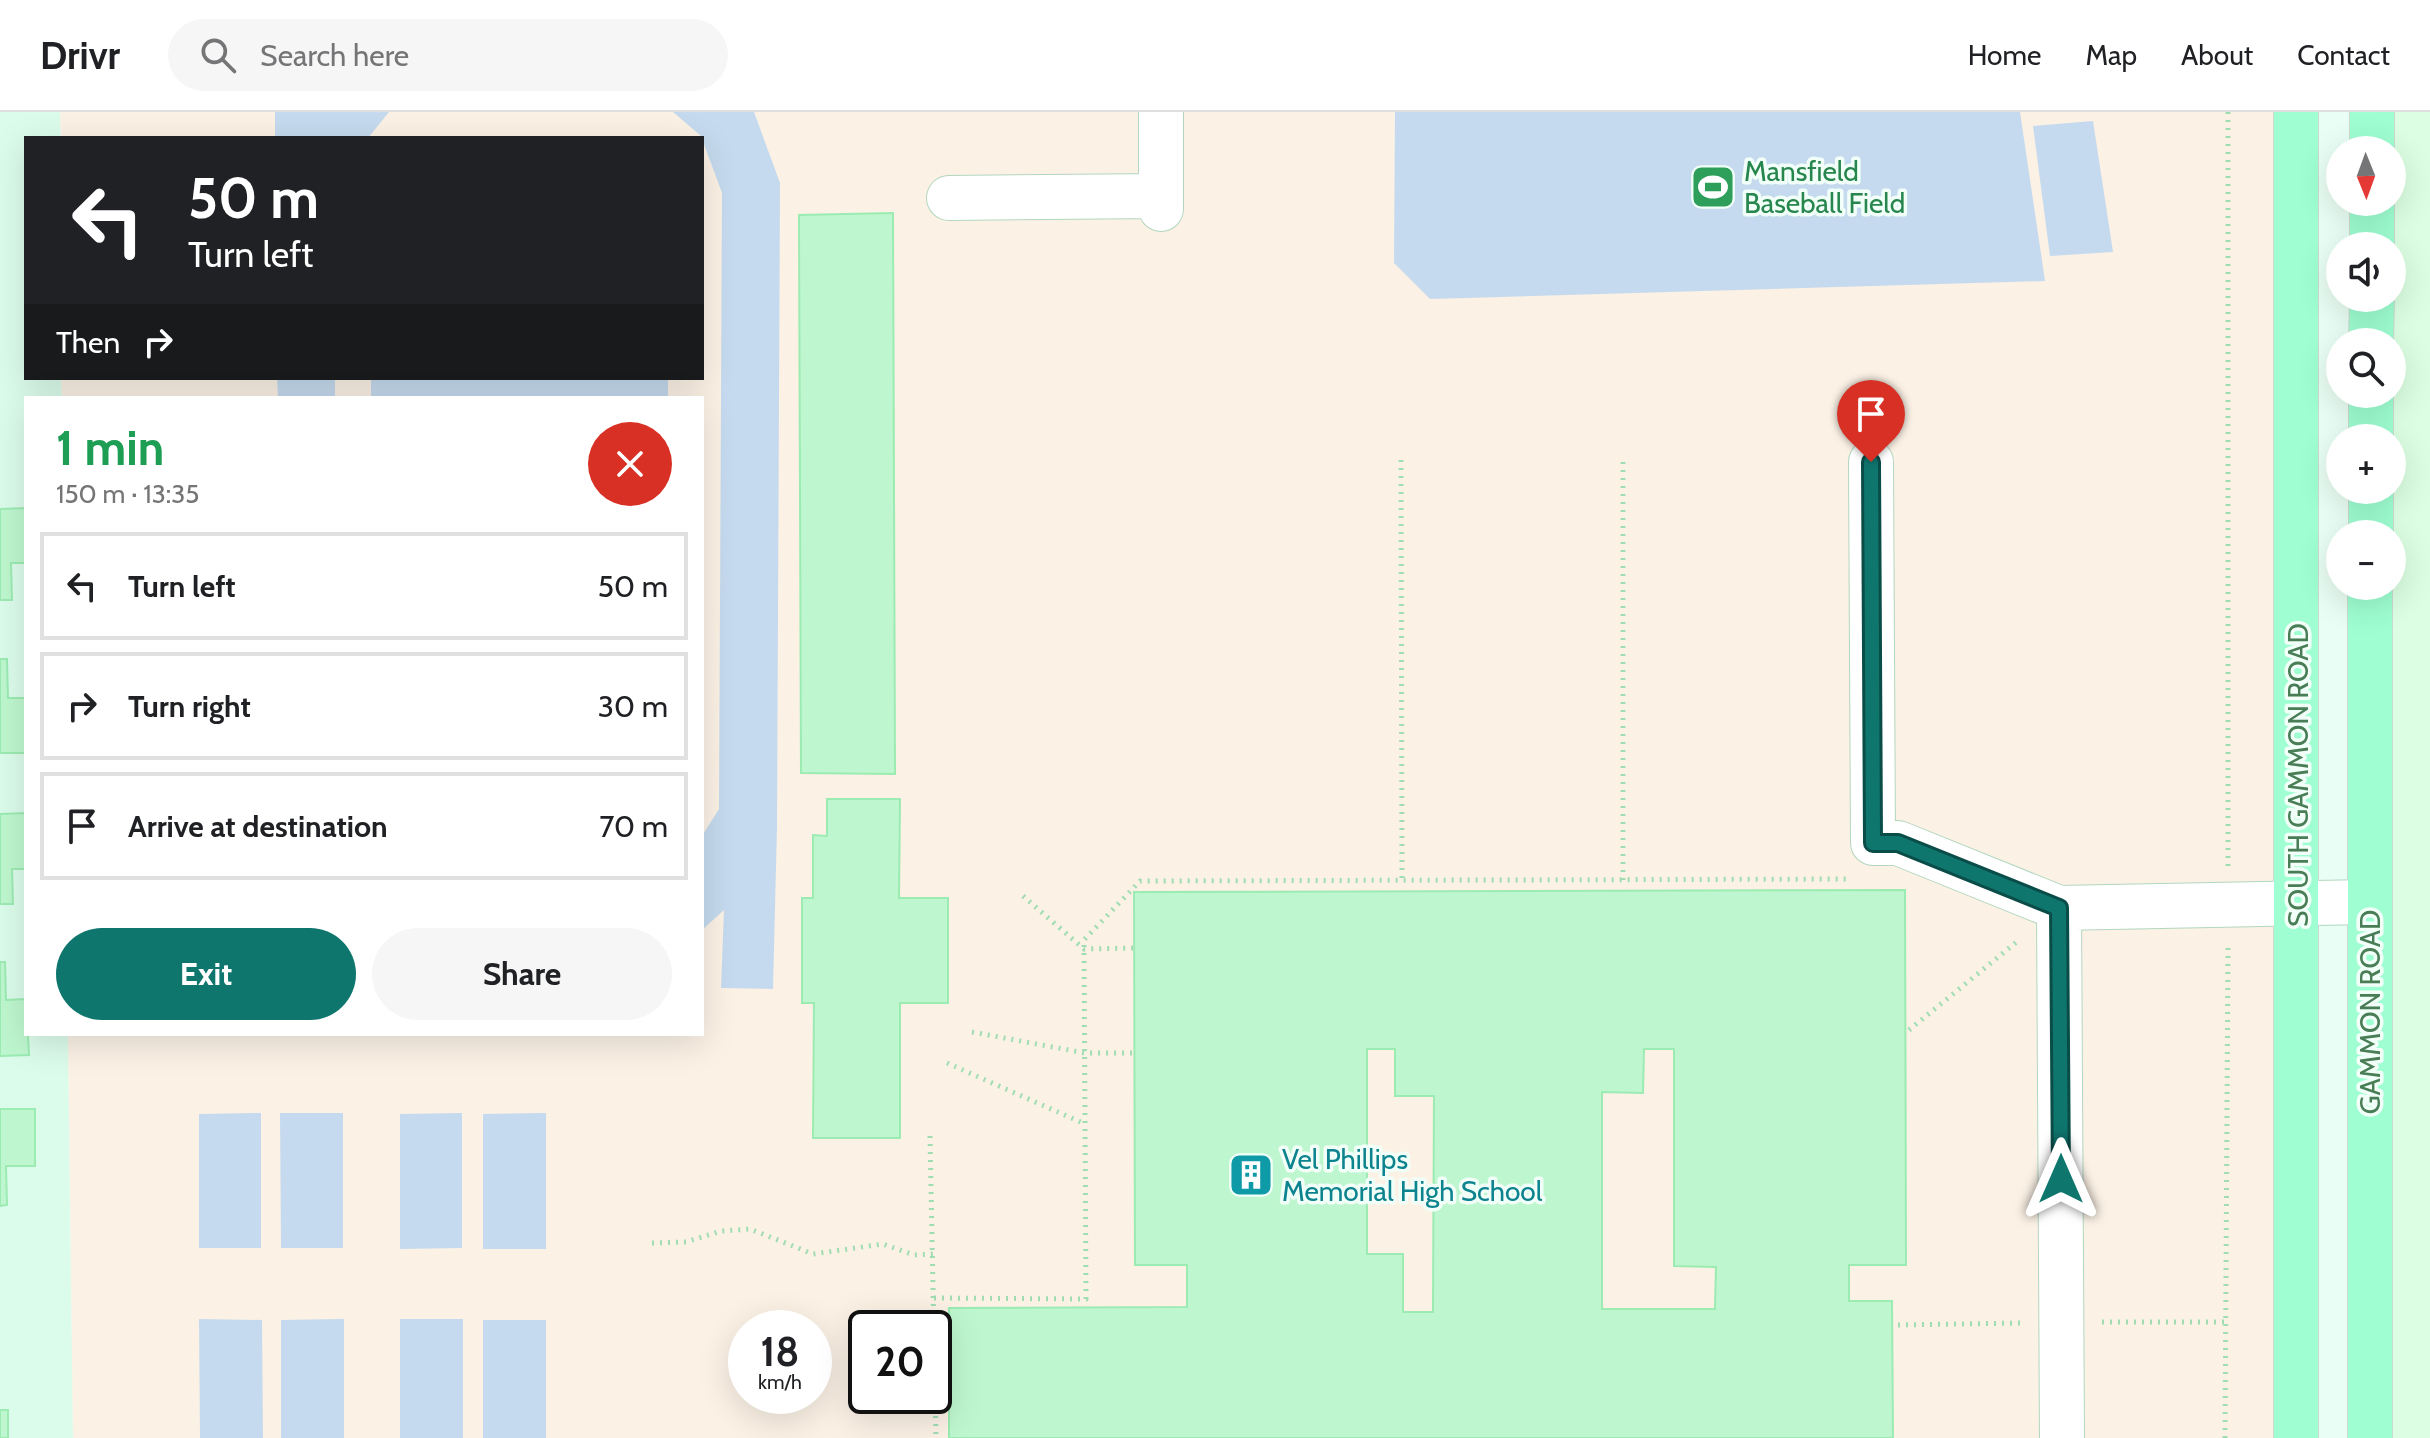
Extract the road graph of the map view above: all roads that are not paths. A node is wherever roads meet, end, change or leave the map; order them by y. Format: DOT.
graph roads {
  1 [pos="1161,112"];
  2 [pos="2296,112"];
  3 [pos="2372,112"];
  4 [pos="2372,136"];
  5 [pos="949,198"];
  6 [pos="1871,462"];
  7 [pos="2370,600"];
  8 [pos="2298,902"];
  9 [pos="2369,902"];
  10 [pos="2059,908"];
  11 [pos="2062,1438"];
  12 [pos="2296,1438"];
  13 [pos="2370,1438"];
  1 -- 5 [label="lane"];
  2 -- 8 [label="main road, SOUTH GAMMON ROAD"];
  3 -- 4 [label="main road"];
  6 -- 10 [label="lane"];
  7 -- 9 [label="main road, GAMMON ROAD"];
  8 -- 9 [label="lane"];
  8 -- 10 [label="lane"];
  8 -- 12 [label="main road, SOUTH GAMMON ROAD"];
  9 -- 13 [label="main road, GAMMON ROAD"];
  10 -- 11 [label="lane"];
}
